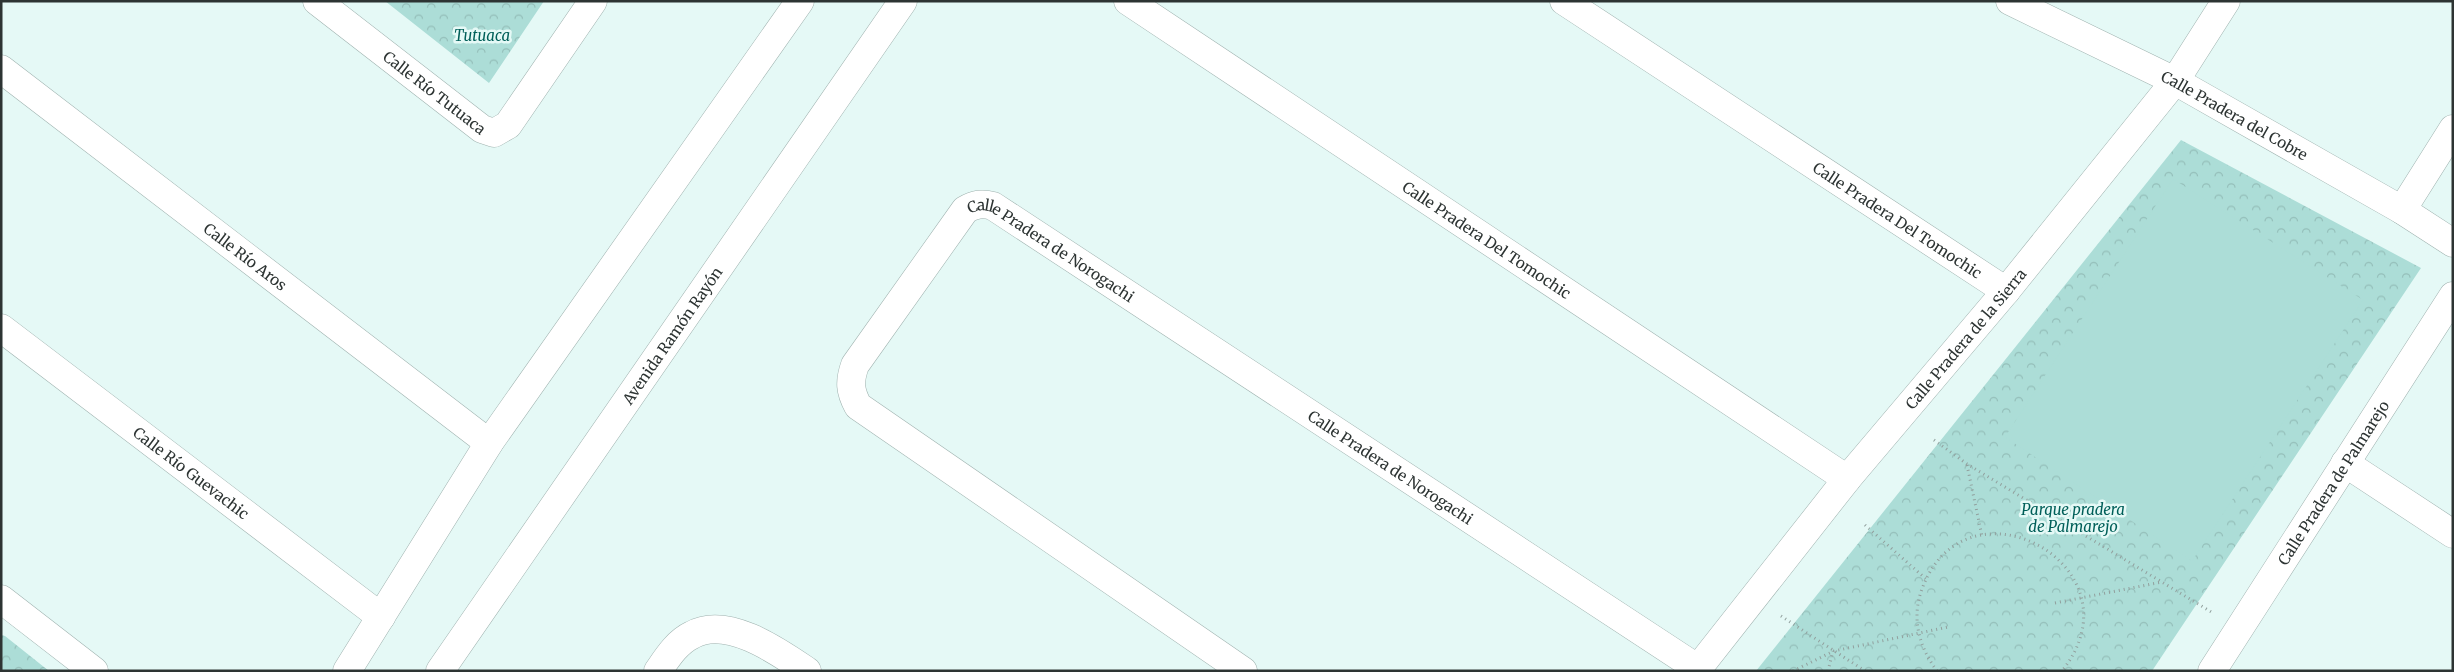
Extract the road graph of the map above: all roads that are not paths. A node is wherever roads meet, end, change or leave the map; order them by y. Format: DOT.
graph roads {
  1 [pos="317,1"];
  2 [pos="593,1"];
  3 [pos="800,1"];
  4 [pos="902,1"];
  5 [pos="1128,1"];
  6 [pos="1564,1"];
  7 [pos="2010,1"];
  8 [pos="2226,1"];
  9 [pos="1,69"];
  10 [pos="2175,81"];
  11 [pos="2453,129"];
  12 [pos="2402,210"];
  13 [pos="2453,243"];
  14 [pos="2006,291"];
  15 [pos="2453,296"];
  16 [pos="1,328"];
  17 [pos="489,443"];
  18 [pos="2345,463"];
  19 [pos="1847,479"];
  20 [pos="2453,534"];
  21 [pos="1,599"];
  22 [pos="381,618"];
  23 [pos="1696,670"];
  24 [pos="2215,670"];
  25 [pos="94,671"];
  26 [pos="346,671"];
  27 [pos="440,671"];
  28 [pos="658,671"];
  29 [pos="807,671"];
  30 [pos="1243,671"];
  1 -- 2 [label="street, Calle Río Tutuaca"];
  3 -- 17 [label="street"];
  4 -- 27 [label="street, Avenida Ramón Rayón"];
  5 -- 19 [label="street, Calle Pradera Del Tomochic"];
  6 -- 14 [label="street, Calle Pradera Del Tomochic"];
  7 -- 10 [label="street, Calle Pradera del Cobre"];
  8 -- 10 [label="street, Calle Pradera de la Sierra"];
  9 -- 17 [label="street, Calle Río Aros"];
  10 -- 12 [label="street, Calle Pradera del Cobre"];
  10 -- 14 [label="street, Calle Pradera de la Sierra"];
  11 -- 12 [label="street"];
  12 -- 13 [label="street, Calle Pradera del Cobre"];
  14 -- 19 [label="street, Calle Pradera de la Sierra"];
  15 -- 18 [label="street, Calle Pradera de Palmarejo"];
  16 -- 22 [label="street, Calle Río Guevachic"];
  17 -- 22 [label="street"];
  18 -- 20 [label="street"];
  18 -- 24 [label="street, Calle Pradera de Palmarejo"];
  19 -- 23 [label="street, Calle Pradera de la Sierra"];
  21 -- 25 [label="street"];
  22 -- 26 [label="street"];
  23 -- 30 [label="street, Calle Pradera de Norogachi"];
  28 -- 29 [label="street"];
}
